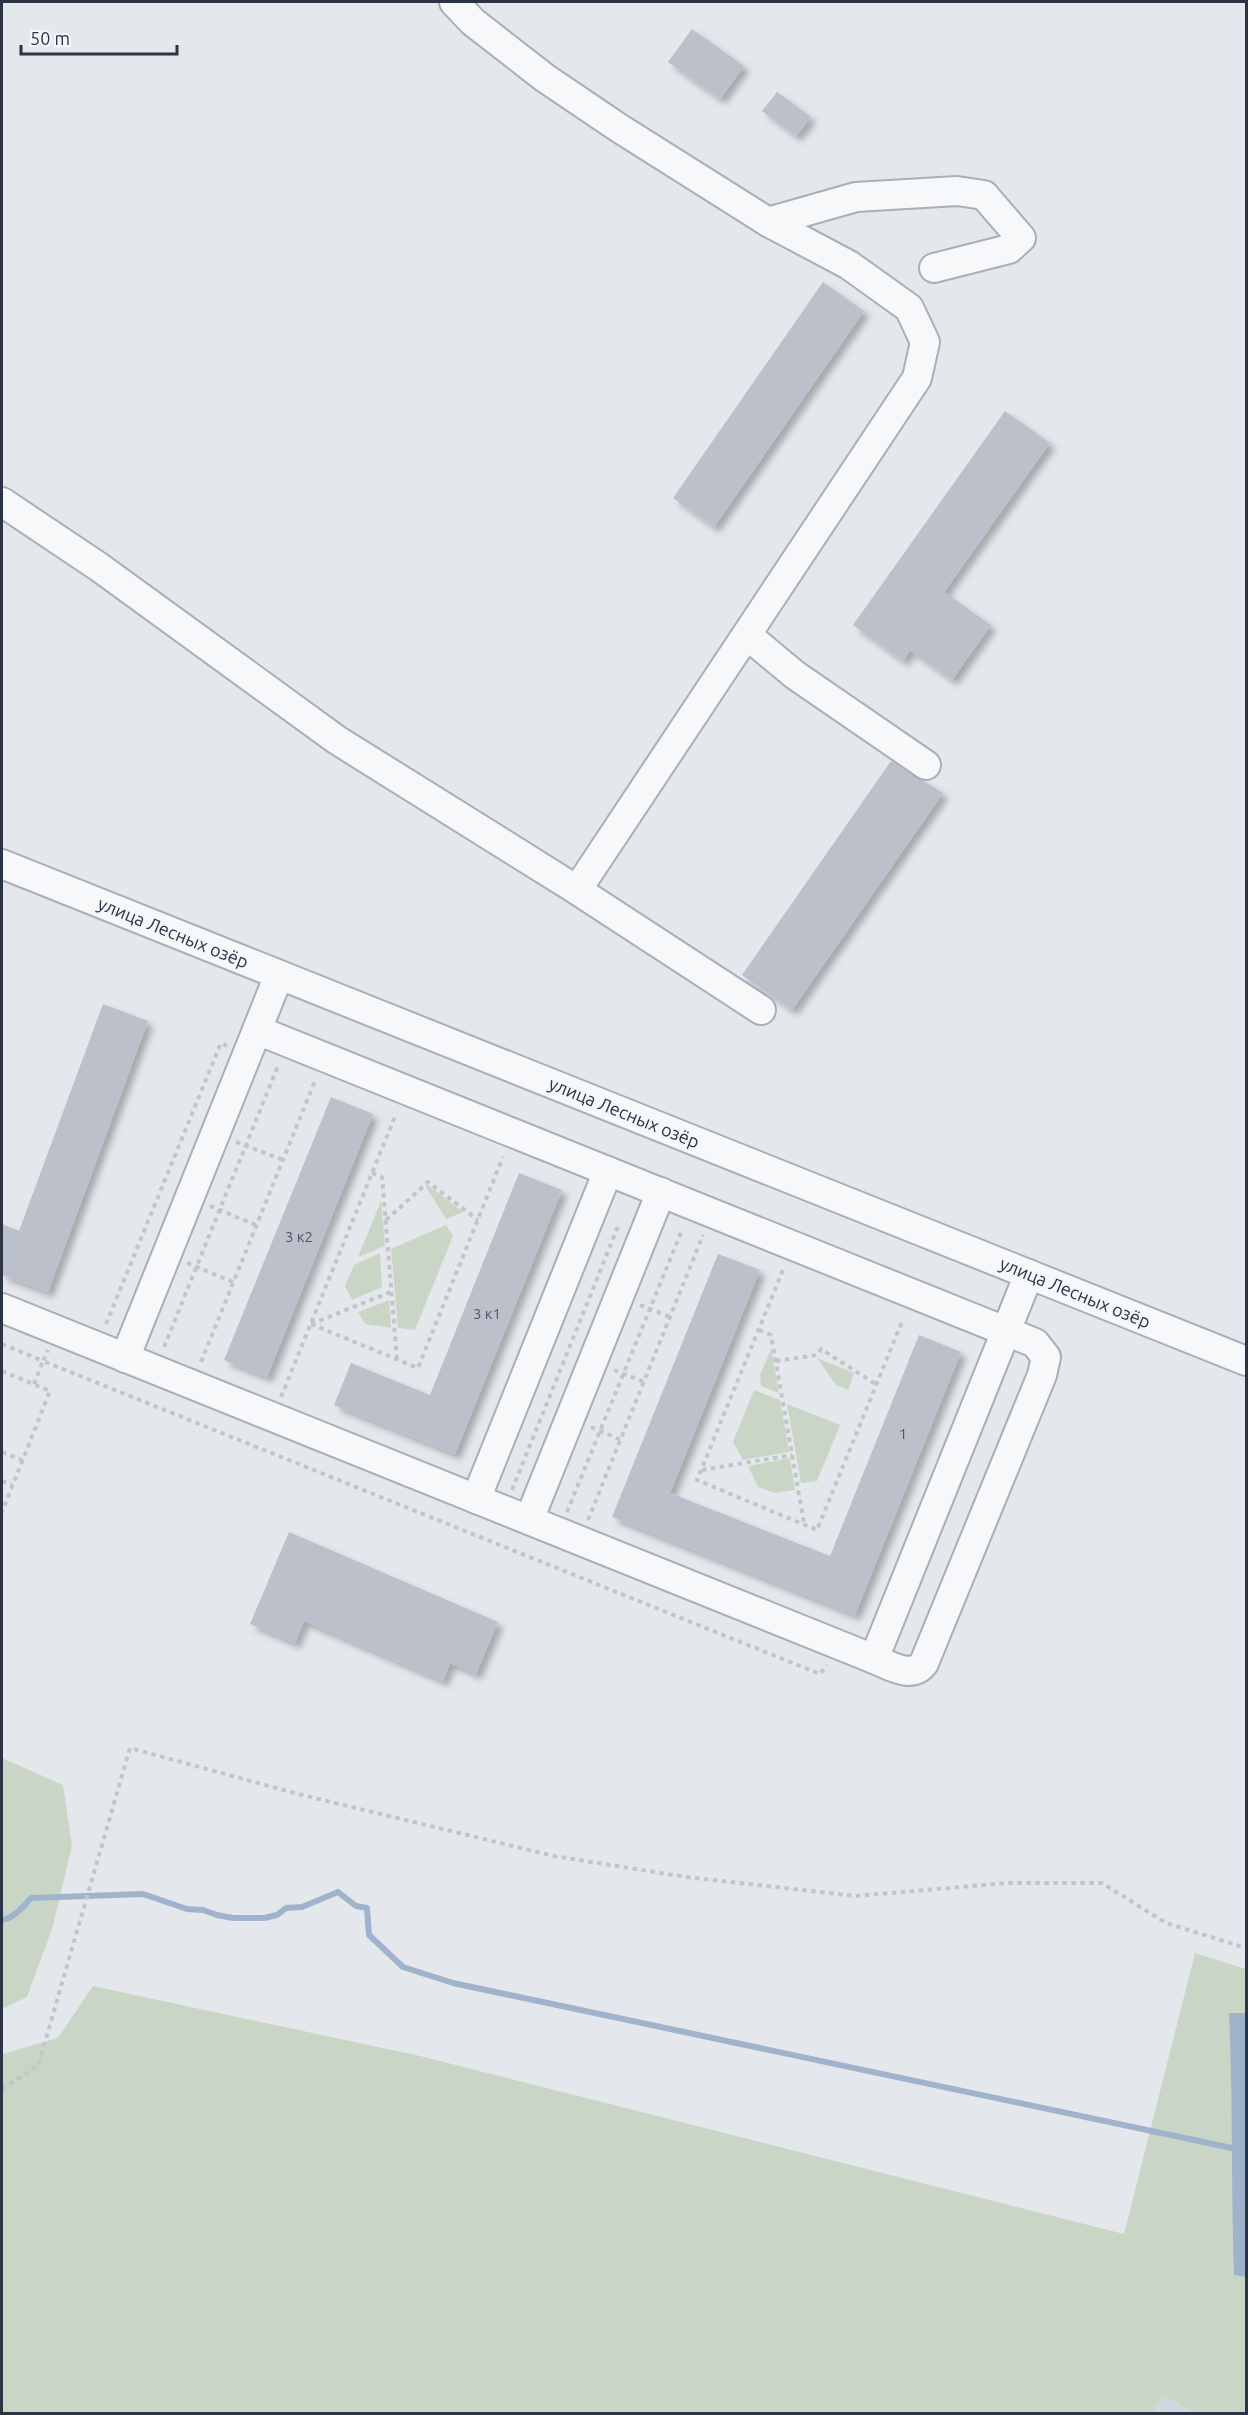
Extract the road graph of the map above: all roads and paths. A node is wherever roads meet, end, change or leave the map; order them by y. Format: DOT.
graph roads {
  1 [pos="454,2"];
  2 [pos="768,222"];
  3 [pos="934,268"];
  4 [pos="2,502"];
  5 [pos="747,635"];
  6 [pos="926,765"];
  7 [pos="2,864"];
  8 [pos="577,890"];
  9 [pos="279,975"];
  10 [pos="761,1010"];
  11 [pos="253,1042"];
  12 [pos="278,1066"];
  13 [pos="287,1070"];
  14 [pos="306,1077"];
  15 [pos="315,1081"];
  16 [pos="325,1085"];
  17 [pos="386,1110"];
  18 [pos="396,1114"];
  19 [pos="407,1118"];
  20 [pos="493,1153"];
  21 [pos="608,1171"];
  22 [pos="372,1173"];
  23 [pos="656,1205"];
  24 [pos="622,1217"];
  25 [pos="386,1220"];
  26 [pos="478,1220"];
  27 [pos="707,1225"];
  28 [pos="682,1230"];
  29 [pos="712,1242"];
  30 [pos="773,1266"];
  31 [pos="783,1270"];
  32 [pos="1029,1274"];
  33 [pos="794,1275"];
  34 [pos="391,1292"];
  35 [pos="2,1308"];
  36 [pos="892,1314"];
  37 [pos="311,1324"];
  38 [pos="759,1330"];
  39 [pos="1006,1331"];
  40 [pos="2,1344"];
  41 [pos="129,1348"];
  42 [pos="163,1350"];
  43 [pos="397,1359"];
  44 [pos="43,1361"];
  45 [pos="776,1361"];
  46 [pos="1246,1361"];
  47 [pos="199,1365"];
  48 [pos="2,1371"];
  49 [pos="877,1385"];
  50 [pos="281,1398"];
  51 [pos="2,1452"];
  52 [pos="792,1455"];
  53 [pos="22,1460"];
  54 [pos="702,1470"];
  55 [pos="2,1481"];
  56 [pos="12,1485"];
  57 [pos="511,1490"];
  58 [pos="476,1499"];
  59 [pos="2,1512"];
  60 [pos="567,1513"];
  61 [pos="529,1520"];
  62 [pos="588,1521"];
  63 [pos="804,1524"];
  64 [pos="874,1659"];
  65 [pos="1246,1948"];
  66 [pos="2,2089"];
  1 -- 2 [label="street"];
  2 -- 3 [label="street"];
  2 -- 5 [label="street"];
  4 -- 8 [label="street"];
  5 -- 6 [label="street"];
  5 -- 8 [label="street"];
  7 -- 9 [label="street, улица Лесных озёр"];
  8 -- 10 [label="street"];
  9 -- 11 [label="street"];
  9 -- 32 [label="street, улица Лесных озёр"];
  11 -- 12 [label="path"];
  11 -- 21 [label="street"];
  11 -- 41 [label="street"];
  11 -- 41 [label="path"];
  12 -- 13 [label="path"];
  12 -- 42 [label="path"];
  14 -- 15 [label="path"];
  15 -- 16 [label="path"];
  15 -- 47 [label="path"];
  17 -- 18 [label="path"];
  18 -- 19 [label="path"];
  18 -- 22 [label="path"];
  20 -- 26 [label="path"];
  21 -- 23 [label="street"];
  21 -- 58 [label="street"];
  22 -- 25 [label="path"];
  22 -- 37 [label="path"];
  23 -- 27 [label="street"];
  23 -- 28 [label="path"];
  23 -- 61 [label="street"];
  24 -- 57 [label="path"];
  25 -- 26 [label="path"];
  25 -- 34 [label="path"];
  26 -- 43 [label="path"];
  27 -- 28 [label="path"];
  27 -- 29 [label="path"];
  27 -- 39 [label="street"];
  27 -- 62 [label="path"];
  28 -- 60 [label="path"];
  30 -- 31 [label="path"];
  31 -- 33 [label="path"];
  31 -- 38 [label="path"];
  32 -- 39 [label="street"];
  32 -- 46 [label="street, улица Лесных озёр"];
  34 -- 37 [label="path"];
  34 -- 43 [label="path"];
  35 -- 41 [label="street"];
  36 -- 49 [label="path"];
  37 -- 43 [label="path"];
  37 -- 50 [label="path"];
  38 -- 45 [label="path"];
  38 -- 54 [label="path"];
  39 -- 64 [label="street"];
  39 -- 64 [label="street"];
  40 -- 44 [label="path"];
  41 -- 58 [label="street"];
  45 -- 49 [label="path"];
  45 -- 52 [label="path"];
  48 -- 53 [label="path"];
  49 -- 63 [label="path"];
  51 -- 53 [label="path"];
  52 -- 54 [label="path"];
  52 -- 63 [label="path"];
  53 -- 56 [label="path"];
  54 -- 63 [label="path"];
  55 -- 56 [label="path"];
  56 -- 59 [label="path"];
  58 -- 61 [label="street"];
  61 -- 64 [label="street"];
  65 -- 66 [label="path"];
}
